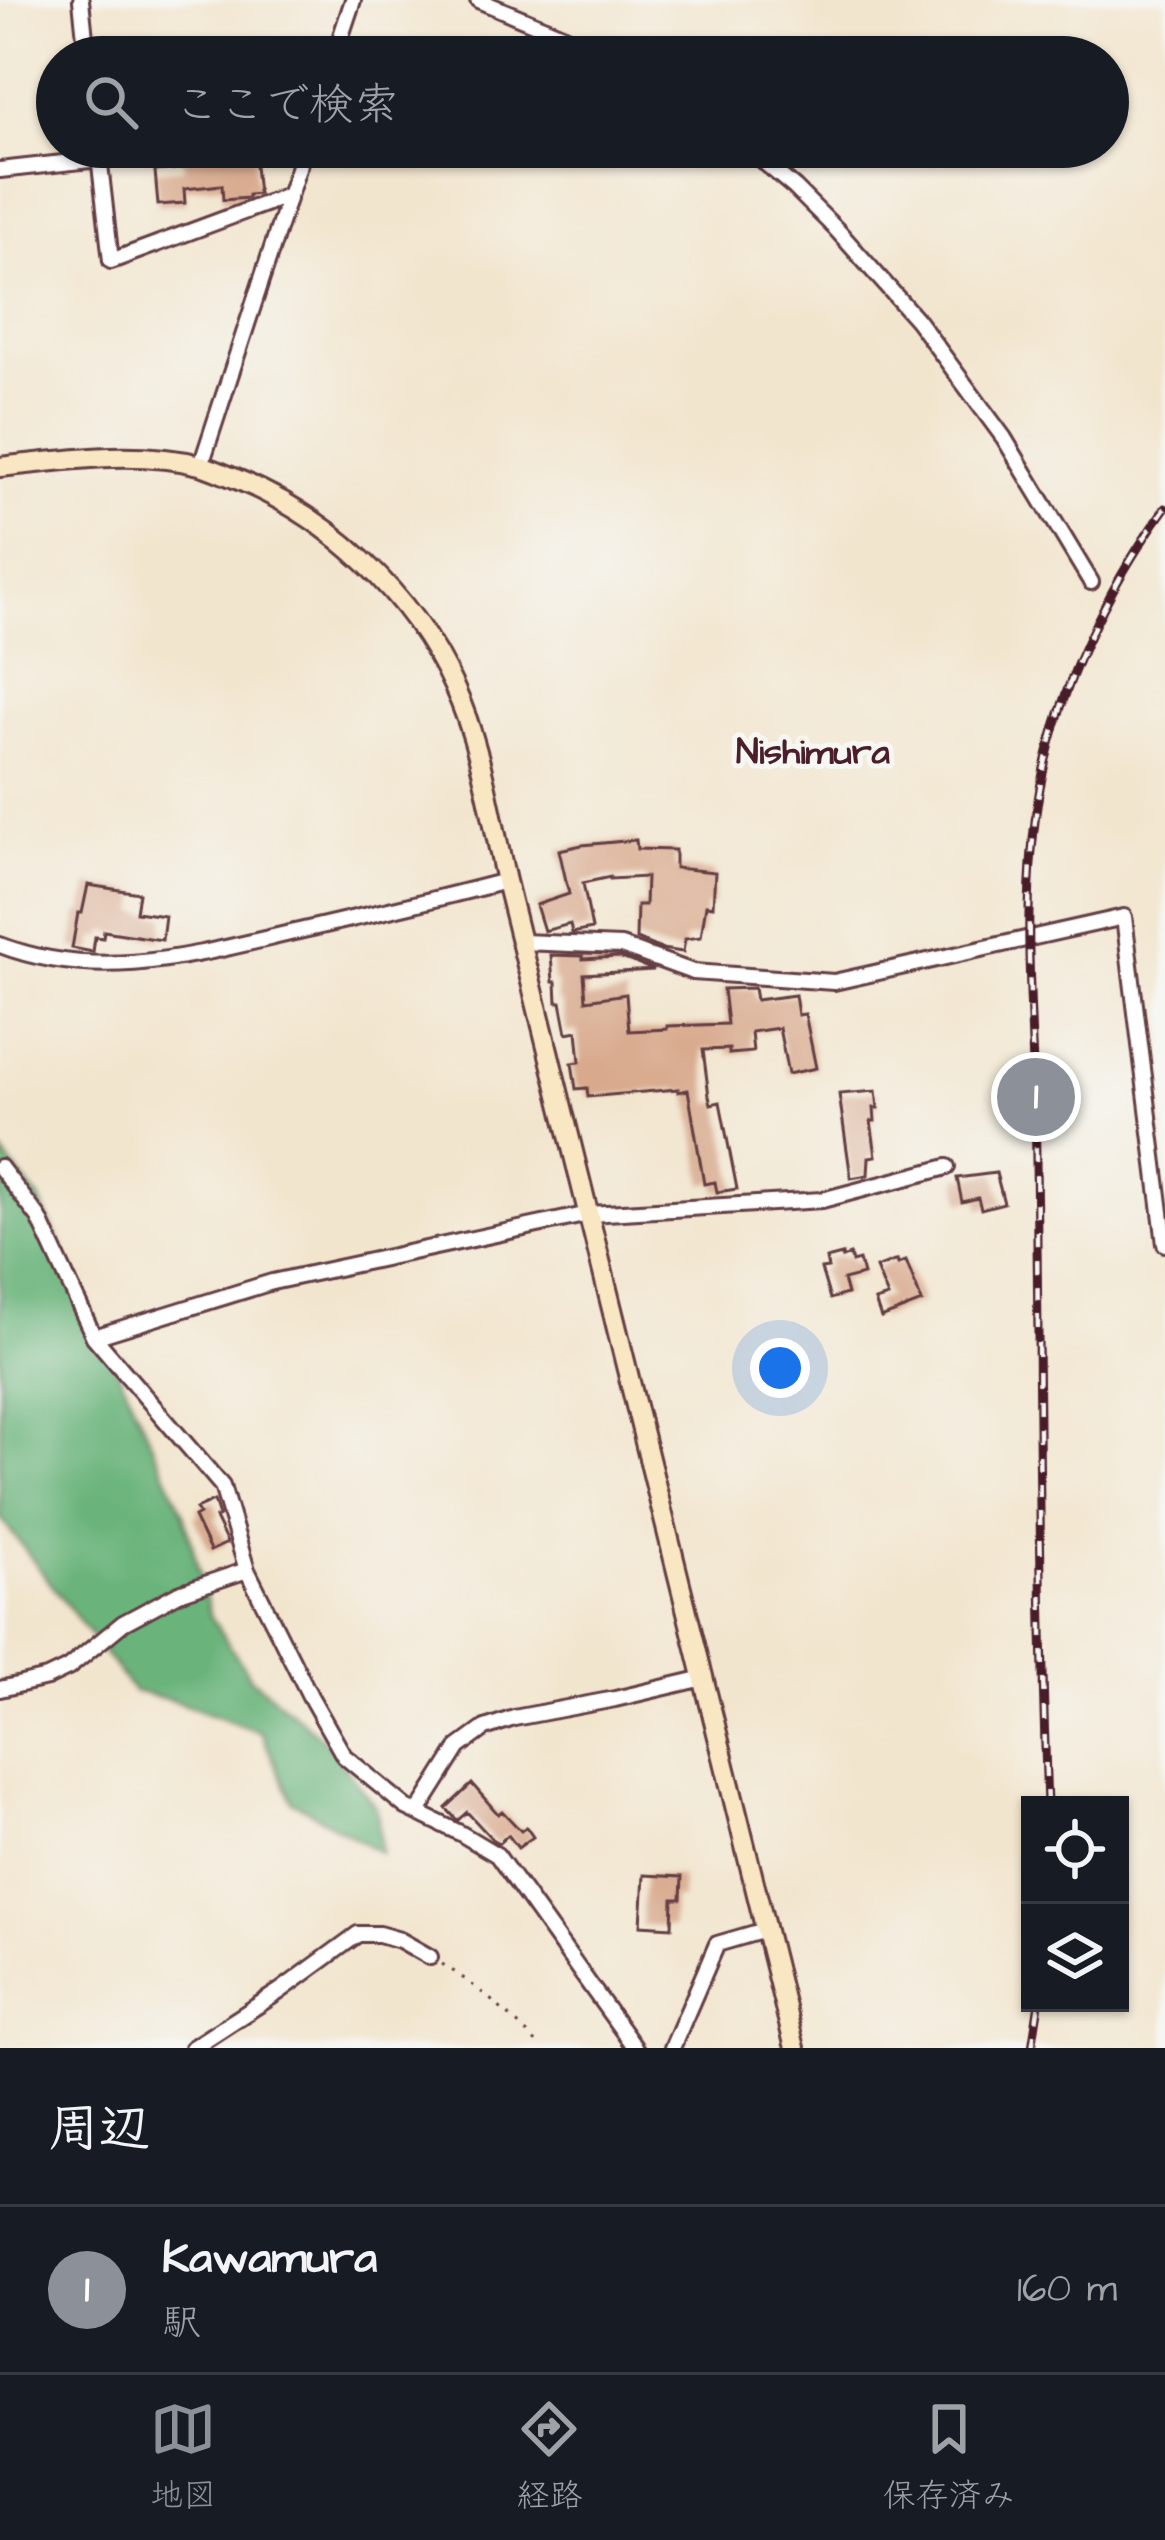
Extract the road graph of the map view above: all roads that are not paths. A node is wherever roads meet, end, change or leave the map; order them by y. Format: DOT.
graph roads {
  1 [pos="80,0"];
  2 [pos="352,0"];
  3 [pos="478,0"];
  4 [pos="84,36"];
  5 [pos="341,36"];
  6 [pos="564,36"];
  7 [pos="36,164"];
  8 [pos="100,168"];
  9 [pos="298,168"];
  10 [pos="771,168"];
  11 [pos="0,170"];
  12 [pos="289,195"];
  13 [pos="201,465"];
  14 [pos="0,466"];
  15 [pos="1091,582"];
  16 [pos="506,881"];
  17 [pos="522,942"];
  18 [pos="0,945"];
  19 [pos="0,1167"];
  20 [pos="947,1167"];
  21 [pos="589,1214"];
  22 [pos="1165,1244"];
  23 [pos="94,1337"];
  24 [pos="247,1570"];
  25 [pos="704,1678"];
  26 [pos="0,1689"];
  27 [pos="418,1812"];
  28 [pos="765,1930"];
  29 [pos="430,1957"];
  30 [pos="192,2048"];
  31 [pos="635,2048"];
  32 [pos="672,2048"];
  33 [pos="795,2048"];
  1 -- 4 [label="street"];
  2 -- 5 [label="street"];
  3 -- 6 [label="street"];
  7 -- 11 [label="street"];
  8 -- 12 [label="street"];
  9 -- 12 [label="street"];
  10 -- 15 [label="street"];
  12 -- 13 [label="street"];
  13 -- 14 [label="street"];
  13 -- 16 [label="street"];
  16 -- 17 [label="street"];
  16 -- 18 [label="street"];
  17 -- 21 [label="street"];
  17 -- 22 [label="street"];
  19 -- 23 [label="street"];
  20 -- 21 [label="street"];
  21 -- 23 [label="street"];
  21 -- 25 [label="street"];
  23 -- 24 [label="street"];
  24 -- 26 [label="street"];
  24 -- 27 [label="street"];
  25 -- 27 [label="street"];
  25 -- 28 [label="street"];
  27 -- 31 [label="street"];
  28 -- 32 [label="street"];
  28 -- 33 [label="street"];
  29 -- 30 [label="street"];
}
